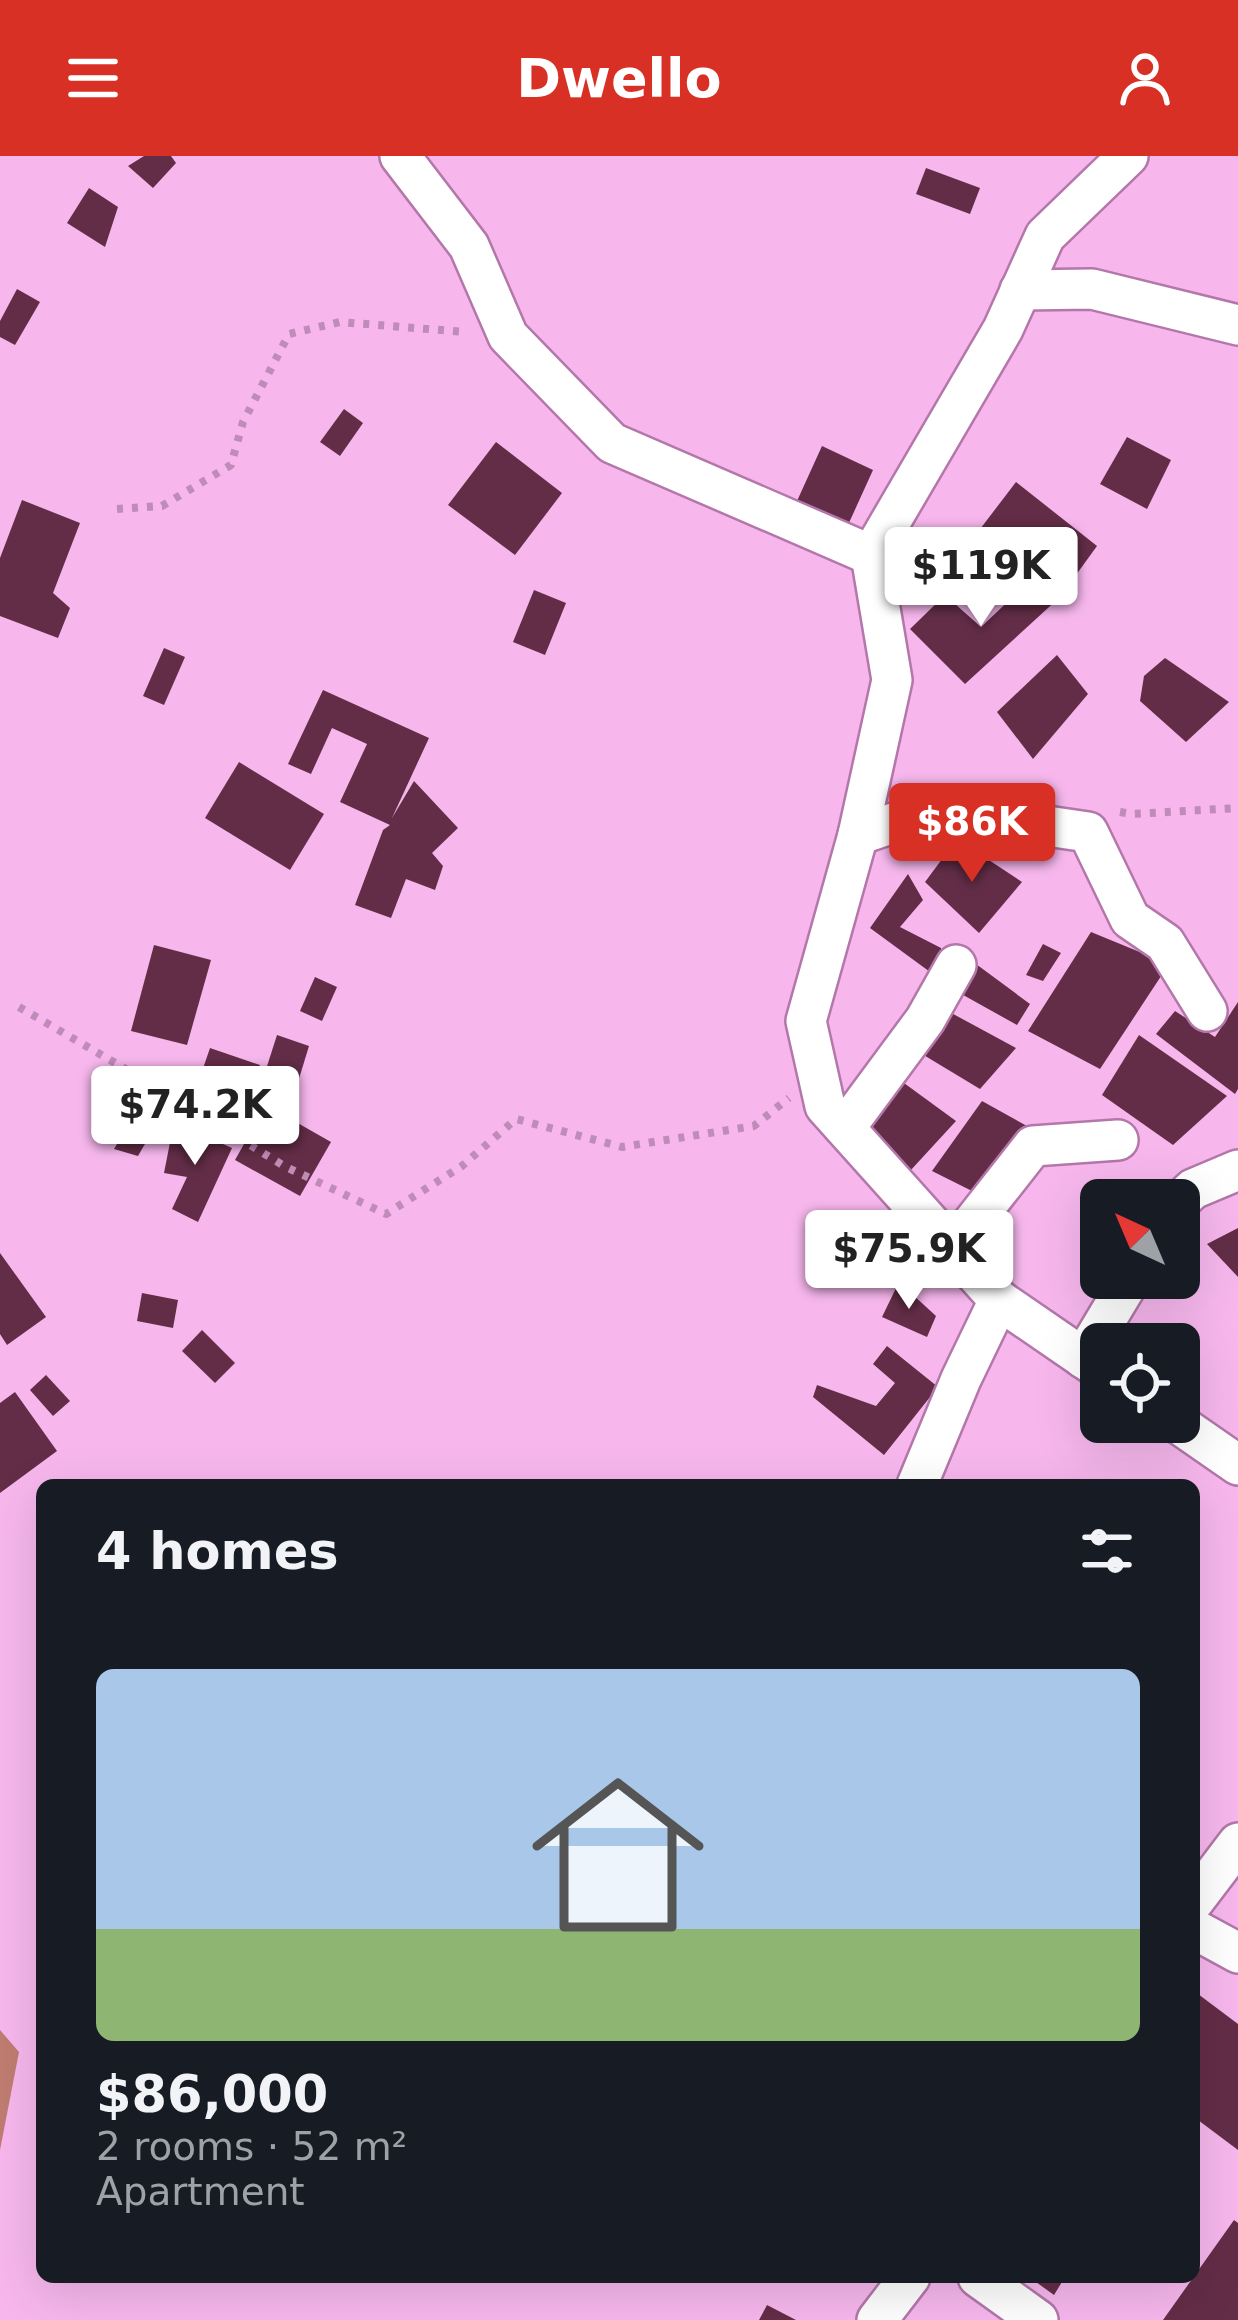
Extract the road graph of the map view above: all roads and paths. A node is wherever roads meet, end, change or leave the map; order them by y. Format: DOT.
graph roads {
  1 [pos="400,156"];
  2 [pos="1128,156"];
  3 [pos="1021,290"];
  4 [pos="1238,325"];
  5 [pos="508,336"];
  6 [pos="117,509"];
  7 [pos="871,555"];
  8 [pos="858,835"];
  9 [pos="956,964"];
  10 [pos="19,1007"];
  11 [pos="1208,1011"];
  12 [pos="818,1074"];
  13 [pos="845,1128"];
  14 [pos="1118,1140"];
  15 [pos="1238,1170"];
  16 [pos="1200,1186"];
  17 [pos="952,1250"];
  18 [pos="999,1300"];
  19 [pos="1080,1356"];
  20 [pos="1200,1439"];
  21 [pos="1238,1465"];
  22 [pos="919,1479"];
  23 [pos="1238,1843"];
  24 [pos="1200,1893"];
  25 [pos="1200,1932"];
  26 [pos="1238,1953"];
  27 [pos="906,2283"];
  28 [pos="986,2283"];
  29 [pos="878,2320"];
  30 [pos="1038,2320"];
  1 -- 5 [label="street"];
  2 -- 3 [label="street"];
  3 -- 4 [label="street"];
  3 -- 7 [label="street"];
  5 -- 6 [label="path"];
  5 -- 7 [label="street"];
  7 -- 8 [label="street"];
  8 -- 11 [label="street"];
  8 -- 12 [label="street"];
  9 -- 13 [label="street"];
  10 -- 12 [label="path"];
  12 -- 13 [label="street"];
  13 -- 17 [label="street"];
  14 -- 17 [label="street"];
  15 -- 16 [label="street"];
  17 -- 18 [label="street"];
  18 -- 19 [label="street"];
  18 -- 22 [label="street"];
  20 -- 21 [label="street"];
  23 -- 24 [label="street"];
  25 -- 26 [label="street"];
  27 -- 29 [label="street"];
  28 -- 30 [label="street"];
}
